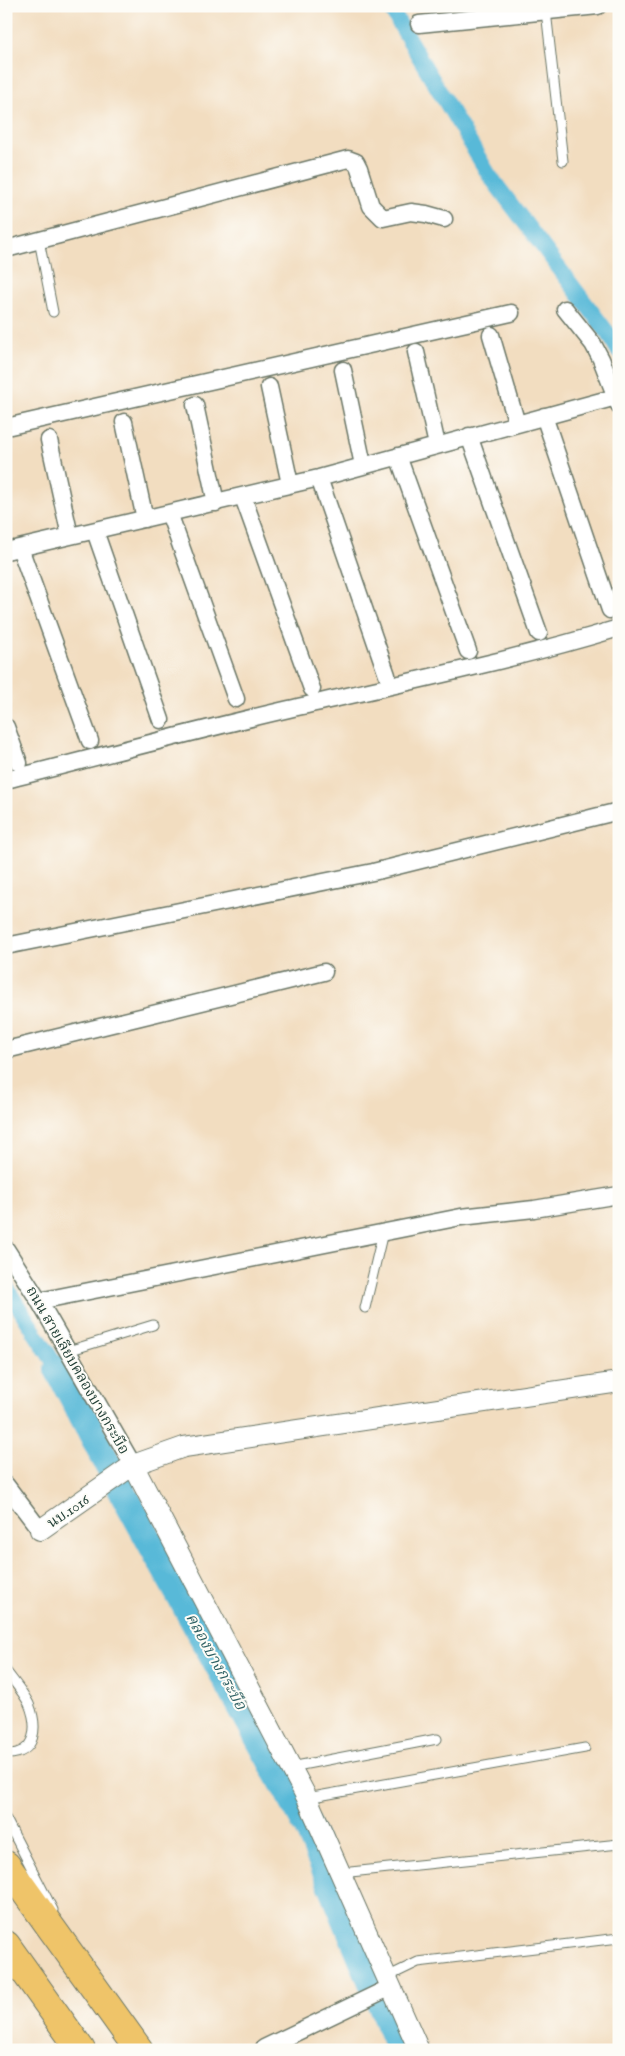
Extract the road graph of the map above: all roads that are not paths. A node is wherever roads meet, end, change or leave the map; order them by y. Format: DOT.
graph roads {
  1 [pos="598,6"];
  2 [pos="546,12"];
  3 [pos="419,24"];
  4 [pos="563,161"];
  5 [pos="444,219"];
  6 [pos="39,240"];
  7 [pos="6,249"];
  8 [pos="565,309"];
  9 [pos="54,312"];
  10 [pos="511,312"];
  11 [pos="491,335"];
  12 [pos="416,352"];
  13 [pos="343,370"];
  14 [pos="269,387"];
  15 [pos="617,401"];
  16 [pos="195,405"];
  17 [pos="544,416"];
  18 [pos="124,422"];
  19 [pos="517,424"];
  20 [pos="6,427"];
  21 [pos="469,436"];
  22 [pos="49,440"];
  23 [pos="437,445"];
  24 [pos="398,456"];
  25 [pos="364,465"];
  26 [pos="319,478"];
  27 [pos="290,484"];
  28 [pos="243,497"];
  29 [pos="216,502"];
  30 [pos="169,513"];
  31 [pos="145,519"];
  32 [pos="94,531"];
  33 [pos="70,536"];
  34 [pos="13,550"];
  35 [pos="610,610"];
  36 [pos="619,628"];
  37 [pos="539,633"];
  38 [pos="468,651"];
  39 [pos="387,675"];
  40 [pos="312,689"];
  41 [pos="236,699"];
  42 [pos="161,720"];
  43 [pos="6,727"];
  44 [pos="90,741"];
  45 [pos="18,762"];
  46 [pos="6,780"];
  47 [pos="619,811"];
  48 [pos="6,946"];
  49 [pos="324,972"];
  50 [pos="6,1050"];
  51 [pos="619,1195"];
  52 [pos="383,1232"];
  53 [pos="6,1249"];
  54 [pos="39,1300"];
  55 [pos="365,1308"];
  56 [pos="153,1325"];
  57 [pos="68,1351"];
  58 [pos="619,1382"];
  59 [pos="133,1465"];
  60 [pos="6,1485"];
  61 [pos="40,1530"];
  62 [pos="6,1671"];
  63 [pos="437,1739"];
  64 [pos="585,1748"];
  65 [pos="6,1754"];
  66 [pos="290,1767"];
  67 [pos="307,1798"];
  68 [pos="6,1819"];
  69 [pos="619,1844"];
  70 [pos="6,1865"];
  71 [pos="341,1873"];
  72 [pos="56,1915"];
  73 [pos="60,1924"];
  74 [pos="619,1938"];
  75 [pos="6,1946"];
  76 [pos="92,1984"];
  77 [pos="388,1984"];
  78 [pos="264,2048"];
  79 [pos="81,2050"];
  80 [pos="139,2050"];
  81 [pos="419,2050"];
  1 -- 2 [label="street"];
  2 -- 3 [label="street"];
  2 -- 4 [label="lane"];
  5 -- 6 [label="street"];
  6 -- 7 [label="street"];
  6 -- 9 [label="lane"];
  8 -- 15 [label="street"];
  10 -- 20 [label="street"];
  11 -- 19 [label="street"];
  12 -- 23 [label="street"];
  13 -- 25 [label="street"];
  14 -- 27 [label="street"];
  15 -- 17 [label="street"];
  16 -- 29 [label="street"];
  17 -- 19 [label="street"];
  17 -- 35 [label="street"];
  18 -- 31 [label="street"];
  19 -- 21 [label="street"];
  21 -- 23 [label="street"];
  21 -- 37 [label="street"];
  22 -- 33 [label="street"];
  23 -- 24 [label="street"];
  24 -- 25 [label="street"];
  24 -- 38 [label="street"];
  25 -- 26 [label="street"];
  26 -- 27 [label="street"];
  26 -- 39 [label="street"];
  27 -- 28 [label="street"];
  28 -- 29 [label="street"];
  28 -- 40 [label="street"];
  29 -- 30 [label="street"];
  30 -- 31 [label="street"];
  30 -- 41 [label="street"];
  31 -- 32 [label="street"];
  32 -- 33 [label="street"];
  32 -- 42 [label="street"];
  33 -- 34 [label="street"];
  34 -- 44 [label="street"];
  36 -- 46 [label="street"];
  43 -- 45 [label="street"];
  47 -- 48 [label="street"];
  49 -- 50 [label="street"];
  51 -- 52 [label="street"];
  52 -- 54 [label="street"];
  52 -- 55 [label="lane"];
  53 -- 54 [label="street, ถนน สายเลียบคลองบางกระบือ"];
  54 -- 57 [label="street, ถนน สายเลียบคลองบางกระบือ"];
  56 -- 57 [label="lane"];
  57 -- 59 [label="street, ถนน สายเลียบคลองบางกระบือ"];
  58 -- 59 [label="street, นบ.1016"];
  59 -- 61 [label="street, นบ.1016 / นบ.1016"];
  59 -- 66 [label="street"];
  60 -- 61 [label="street"];
  62 -- 65 [label="lane"];
  63 -- 66 [label="lane"];
  64 -- 67 [label="lane"];
  66 -- 67 [label="street"];
  67 -- 71 [label="street"];
  68 -- 72 [label="lane"];
  69 -- 71 [label="lane"];
  70 -- 76 [label="highway"];
  71 -- 77 [label="street"];
  73 -- 76 [label="lane"];
  74 -- 77 [label="lane"];
  75 -- 79 [label="highway"];
  76 -- 80 [label="highway"];
  77 -- 78 [label="street"];
  77 -- 81 [label="street"];
}
